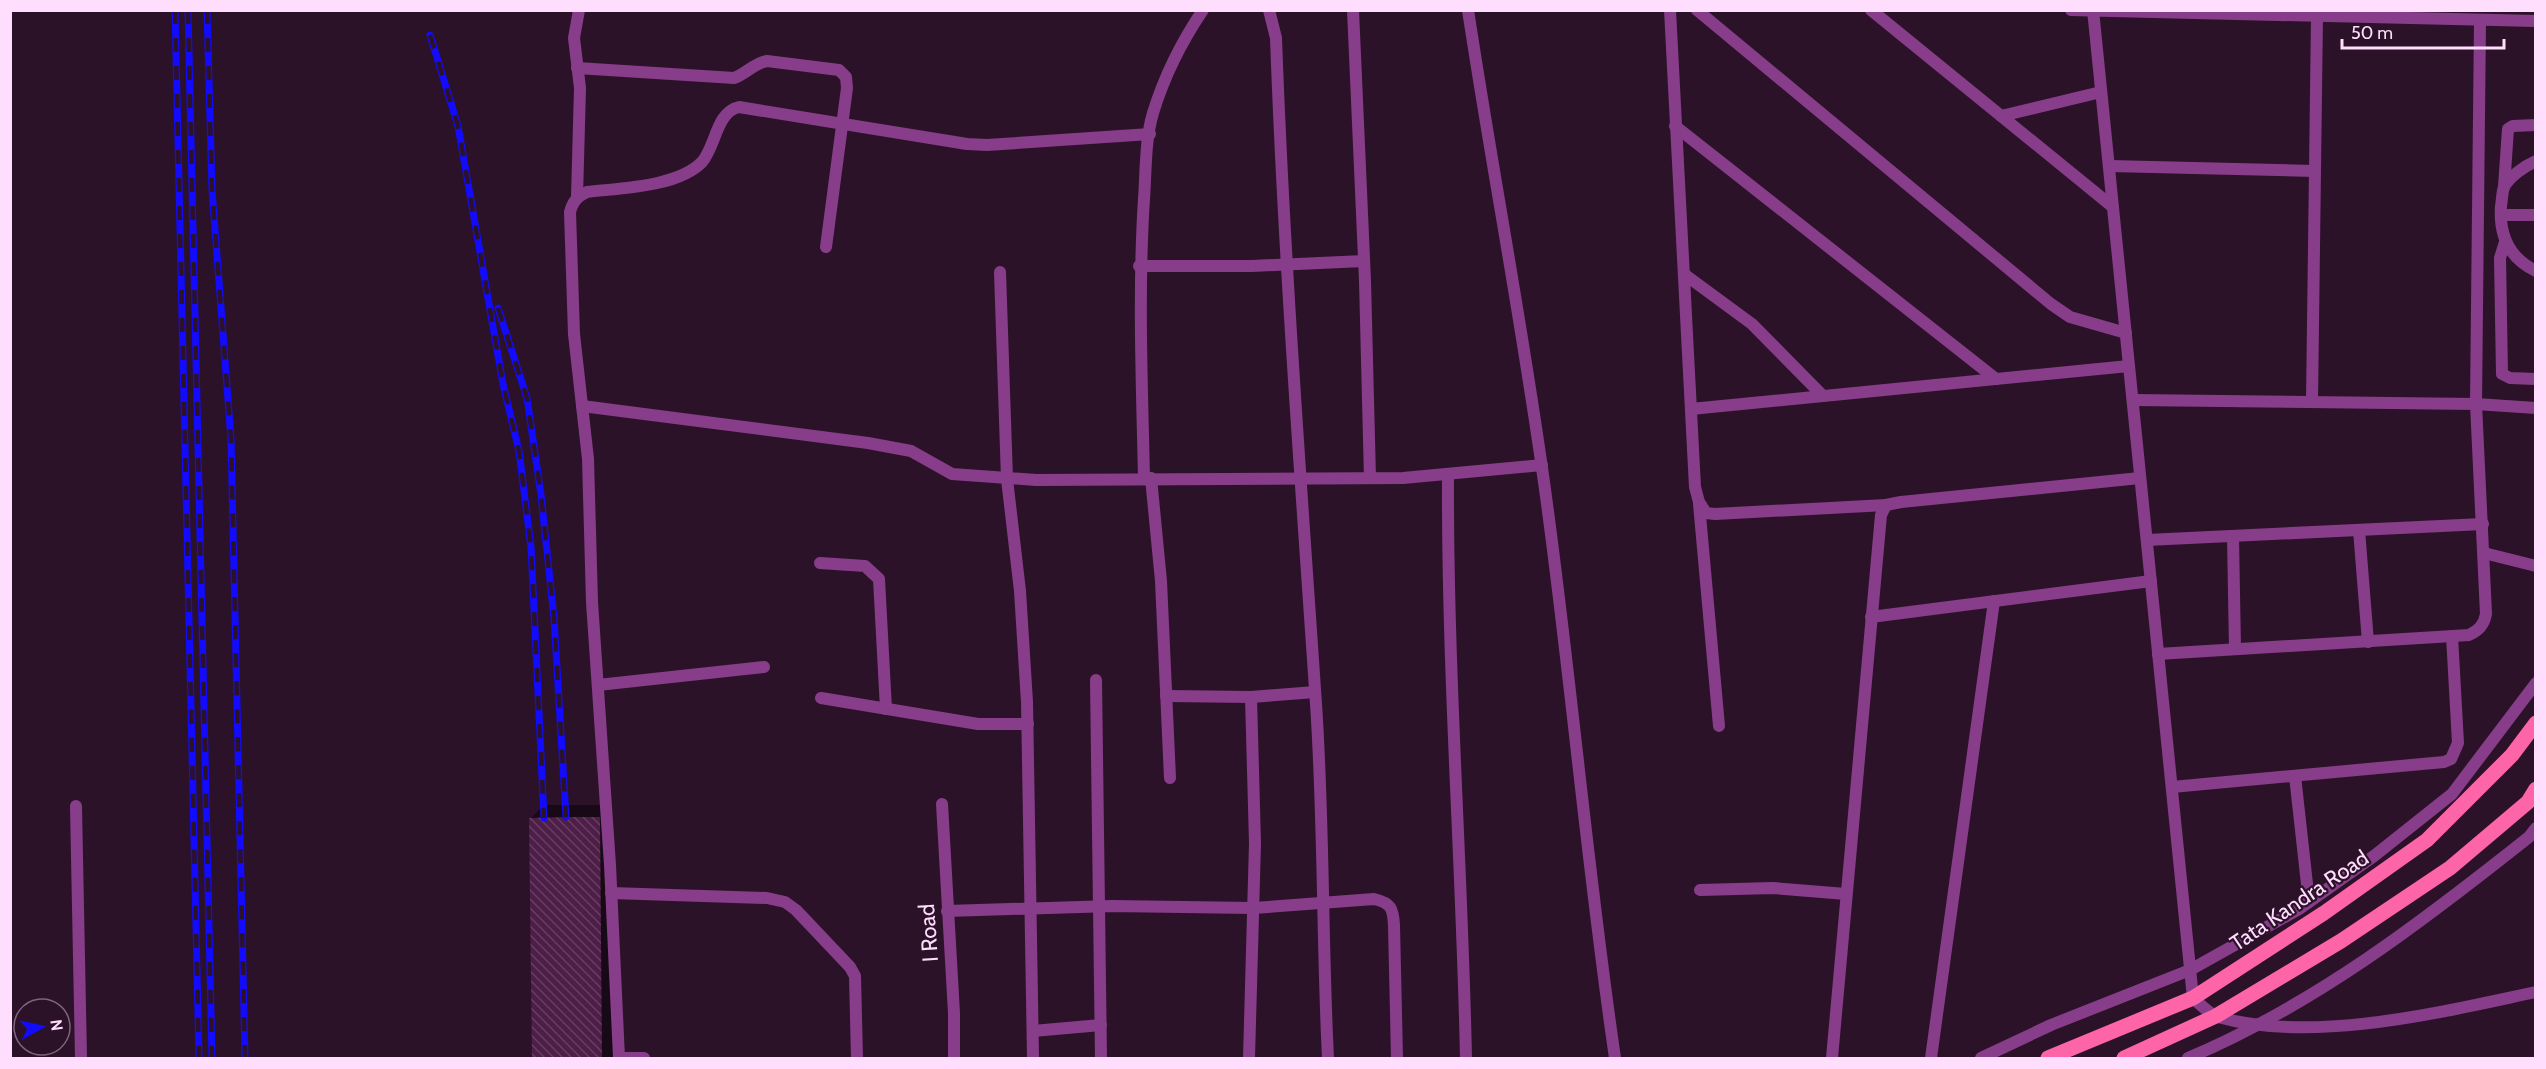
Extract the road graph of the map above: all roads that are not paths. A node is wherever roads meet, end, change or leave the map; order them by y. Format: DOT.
graph roads {
  1 [pos="579,10"];
  2 [pos="1203,10"];
  3 [pos="1269,10"];
  4 [pos="1353,10"];
  5 [pos="1468,10"];
  6 [pos="1670,10"];
  7 [pos="1696,10"];
  8 [pos="1871,10"];
  9 [pos="2071,10"];
  10 [pos="2093,11"];
  11 [pos="2317,15"];
  12 [pos="2480,20"];
  13 [pos="2535,21"];
  14 [pos="577,68"];
  15 [pos="2101,92"];
  16 [pos="2001,116"];
  17 [pos="841,123"];
  18 [pos="2535,125"];
  19 [pos="1675,126"];
  20 [pos="1150,134"];
  21 [pos="2535,160"];
  22 [pos="2110,166"];
  23 [pos="2315,171"];
  24 [pos="2504,187"];
  25 [pos="577,197"];
  26 [pos="2113,207"];
  27 [pos="2501,215"];
  28 [pos="2535,215"];
  29 [pos="2505,242"];
  30 [pos="826,248"];
  31 [pos="1364,261"];
  32 [pos="1286,264"];
  33 [pos="1139,266"];
  34 [pos="2535,271"];
  35 [pos="1000,272"];
  36 [pos="1684,274"];
  37 [pos="2126,333"];
  38 [pos="2129,366"];
  39 [pos="2535,378"];
  40 [pos="1996,379"];
  41 [pos="1823,396"];
  42 [pos="2133,400"];
  43 [pos="2312,402"];
  44 [pos="2476,404"];
  45 [pos="582,406"];
  46 [pos="2535,408"];
  47 [pos="1691,409"];
  48 [pos="1542,465"];
  49 [pos="1448,474"];
  50 [pos="1007,478"];
  51 [pos="1147,478"];
  52 [pos="1300,478"];
  53 [pos="1370,478"];
  54 [pos="2140,478"];
  55 [pos="1699,502"];
  56 [pos="1886,505"];
  57 [pos="2483,524"];
  58 [pos="2359,530"];
  59 [pos="2233,536"];
  60 [pos="2147,540"];
  61 [pos="2484,553"];
  62 [pos="820,563"];
  63 [pos="2535,566"];
  64 [pos="2151,581"];
  65 [pos="1994,601"];
  66 [pos="1871,617"];
  67 [pos="2452,636"];
  68 [pos="2368,642"];
  69 [pos="2235,649"];
  70 [pos="2158,654"];
  71 [pos="764,667"];
  72 [pos="1096,680"];
  73 [pos="2535,683"];
  74 [pos="598,685"];
  75 [pos="1315,692"];
  76 [pos="1166,696"];
  77 [pos="1251,697"];
  78 [pos="821,698"];
  79 [pos="886,709"];
  80 [pos="2535,723"];
  81 [pos="1028,724"];
  82 [pos="1719,726"];
  83 [pos="2295,776"];
  84 [pos="1170,778"];
  85 [pos="2172,787"];
  86 [pos="2535,789"];
  87 [pos="942,804"];
  88 [pos="76,806"];
  89 [pos="2535,828"];
  90 [pos="1700,890"];
  91 [pos="612,893"];
  92 [pos="1846,894"];
  93 [pos="1324,902"];
  94 [pos="2309,902"];
  95 [pos="1099,907"];
  96 [pos="1030,908"];
  97 [pos="1254,908"];
  98 [pos="947,910"];
  99 [pos="2190,970"];
  100 [pos="2535,992"];
  101 [pos="2193,998"];
  102 [pos="2216,1016"];
  103 [pos="1101,1024"];
  104 [pos="2261,1024"];
  105 [pos="1033,1031"];
  106 [pos="619,1058"];
  107 [pos="81,1059"];
  108 [pos="644,1059"];
  109 [pos="857,1059"];
  110 [pos="954,1059"];
  111 [pos="1033,1059"];
  112 [pos="1101,1059"];
  113 [pos="1250,1059"];
  114 [pos="1328,1059"];
  115 [pos="1397,1059"];
  116 [pos="1466,1059"];
  117 [pos="1614,1059"];
  118 [pos="1832,1059"];
  119 [pos="1931,1059"];
  120 [pos="1982,1059"];
  121 [pos="2048,1059"];
  122 [pos="2124,1059"];
  123 [pos="2188,1059"];
  1 -- 14 [label="street"];
  2 -- 20 [label="street"];
  3 -- 32 [label="street"];
  4 -- 31 [label="street"];
  5 -- 48 [label="street"];
  6 -- 19 [label="street"];
  7 -- 37 [label="street"];
  8 -- 16 [label="street"];
  9 -- 10 [label="street"];
  10 -- 11 [label="street"];
  10 -- 15 [label="street"];
  11 -- 12 [label="street"];
  11 -- 23 [label="street"];
  12 -- 13 [label="street"];
  12 -- 44 [label="street"];
  14 -- 17 [label="street"];
  14 -- 25 [label="street"];
  15 -- 16 [label="street"];
  15 -- 22 [label="street"];
  16 -- 26 [label="street"];
  17 -- 20 [label="street"];
  17 -- 25 [label="street"];
  17 -- 30 [label="street"];
  18 -- 24 [label="street"];
  19 -- 36 [label="street"];
  19 -- 40 [label="street"];
  20 -- 33 [label="street"];
  21 -- 24 [label="street"];
  22 -- 23 [label="street"];
  22 -- 26 [label="street"];
  23 -- 43 [label="street"];
  24 -- 27 [label="street"];
  25 -- 45 [label="street"];
  26 -- 37 [label="street"];
  27 -- 28 [label="street"];
  27 -- 29 [label="street"];
  29 -- 34 [label="street"];
  29 -- 39 [label="street"];
  31 -- 32 [label="street"];
  31 -- 53 [label="street"];
  32 -- 33 [label="street"];
  32 -- 52 [label="street"];
  33 -- 51 [label="street"];
  35 -- 50 [label="street"];
  36 -- 41 [label="street"];
  36 -- 47 [label="street"];
  37 -- 38 [label="street"];
  38 -- 40 [label="street"];
  38 -- 42 [label="street"];
  40 -- 41 [label="street"];
  41 -- 47 [label="street"];
  42 -- 43 [label="street"];
  42 -- 54 [label="street"];
  43 -- 44 [label="street"];
  44 -- 46 [label="street"];
  44 -- 57 [label="street"];
  45 -- 50 [label="street"];
  45 -- 74 [label="street"];
  47 -- 55 [label="street"];
  48 -- 49 [label="street"];
  48 -- 117 [label="street"];
  49 -- 53 [label="street"];
  49 -- 116 [label="street"];
  50 -- 51 [label="street"];
  50 -- 81 [label="street"];
  51 -- 52 [label="street"];
  51 -- 76 [label="street"];
  52 -- 53 [label="street"];
  52 -- 75 [label="street"];
  54 -- 56 [label="street"];
  54 -- 60 [label="street"];
  55 -- 56 [label="street"];
  55 -- 82 [label="street"];
  56 -- 66 [label="street"];
  57 -- 58 [label="street"];
  57 -- 61 [label="street"];
  58 -- 59 [label="street"];
  58 -- 68 [label="street"];
  59 -- 60 [label="street"];
  59 -- 69 [label="street"];
  60 -- 64 [label="street"];
  61 -- 63 [label="street"];
  61 -- 67 [label="street"];
  62 -- 79 [label="street"];
  64 -- 65 [label="street"];
  64 -- 70 [label="street"];
  65 -- 66 [label="street"];
  65 -- 119 [label="street"];
  66 -- 92 [label="street"];
  67 -- 68 [label="street"];
  67 -- 83 [label="street"];
  68 -- 69 [label="street"];
  69 -- 70 [label="street"];
  70 -- 85 [label="street"];
  71 -- 74 [label="street"];
  72 -- 95 [label="street"];
  73 -- 94 [label="street"];
  74 -- 91 [label="street"];
  75 -- 77 [label="street"];
  75 -- 93 [label="street"];
  76 -- 77 [label="street"];
  76 -- 84 [label="street"];
  77 -- 97 [label="street"];
  78 -- 79 [label="street"];
  79 -- 81 [label="street"];
  80 -- 101 [label="main road, Tata Kandra Road"];
  81 -- 96 [label="street"];
  83 -- 85 [label="street"];
  83 -- 94 [label="street"];
  85 -- 99 [label="street"];
  86 -- 102 [label="main road"];
  87 -- 98 [label="street, I Road"];
  88 -- 107 [label="street"];
  89 -- 104 [label="street"];
  90 -- 92 [label="street"];
  91 -- 106 [label="street"];
  91 -- 109 [label="street"];
  92 -- 118 [label="street"];
  93 -- 97 [label="street"];
  93 -- 114 [label="street"];
  93 -- 115 [label="street"];
  94 -- 99 [label="street"];
  95 -- 96 [label="street"];
  95 -- 97 [label="street"];
  95 -- 103 [label="street"];
  96 -- 98 [label="street"];
  96 -- 105 [label="street"];
  97 -- 113 [label="street"];
  98 -- 110 [label="street, I Road"];
  99 -- 101 [label="street"];
  99 -- 120 [label="street"];
  100 -- 104 [label="street"];
  101 -- 102 [label="street"];
  101 -- 121 [label="main road, Tata Kandra Road"];
  102 -- 104 [label="street"];
  102 -- 122 [label="main road"];
  103 -- 105 [label="street"];
  103 -- 112 [label="street"];
  104 -- 123 [label="street"];
  105 -- 111 [label="street"];
  106 -- 108 [label="street"];
}
